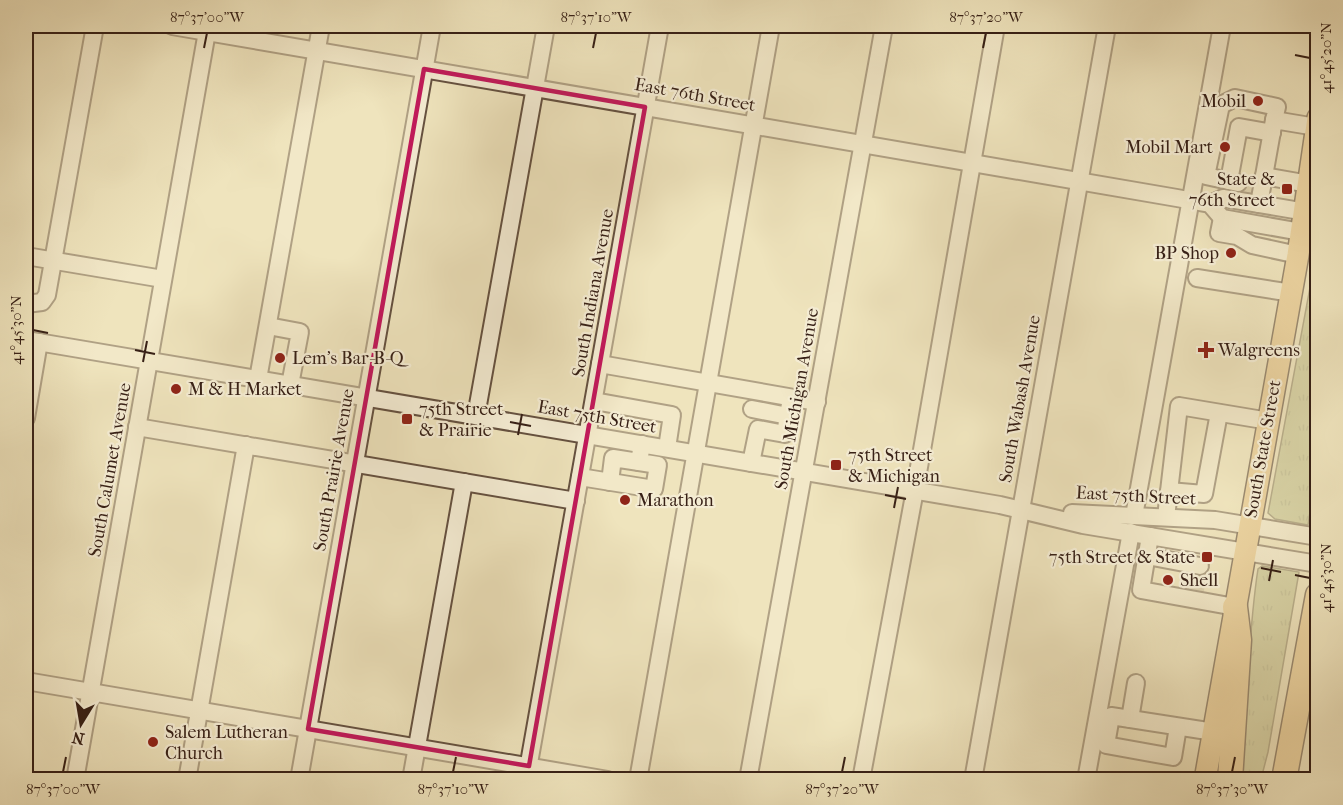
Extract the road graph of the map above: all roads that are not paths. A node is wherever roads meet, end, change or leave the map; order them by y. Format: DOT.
graph roads {
  1 [pos="95,26"];
  2 [pos="172,26"];
  3 [pos="321,26"];
  4 [pos="432,26"];
  5 [pos="546,26"];
  6 [pos="660,26"];
  7 [pos="771,26"];
  8 [pos="884,26"];
  9 [pos="996,26"];
  10 [pos="1107,26"];
  11 [pos="1222,26"];
  12 [pos="208,28"];
  13 [pos="316,50"];
  14 [pos="424,69"];
  15 [pos="535,88"];
  16 [pos="645,107"];
  17 [pos="1317,123"];
  18 [pos="754,125"];
  19 [pos="1273,126"];
  20 [pos="862,144"];
  21 [pos="971,162"];
  22 [pos="1079,181"];
  23 [pos="1244,182"];
  24 [pos="1309,184"];
  25 [pos="1190,200"];
  26 [pos="1210,204"];
  27 [pos="1259,204"];
  28 [pos="1222,218"];
  29 [pos="1311,223"];
  30 [pos="1256,224"];
  31 [pos="1252,245"];
  32 [pos="1298,255"];
  33 [pos="26,256"];
  34 [pos="54,261"];
  35 [pos="1197,278"];
  36 [pos="163,279"];
  37 [pos="1292,293"];
  38 [pos="26,304"];
  39 [pos="268,326"];
  40 [pos="32,341"];
  41 [pos="149,360"];
  42 [pos="600,364"];
  43 [pos="258,379"];
  44 [pos="708,383"];
  45 [pos="290,385"];
  46 [pos="366,397"];
  47 [pos="791,398"];
  48 [pos="594,401"];
  49 [pos="817,402"];
  50 [pos="752,409"];
  51 [pos="1219,413"];
  52 [pos="476,416"];
  53 [pos="788,416"];
  54 [pos="26,418"];
  55 [pos="1269,421"];
  56 [pos="137,427"];
  57 [pos="588,435"];
  58 [pos="642,444"];
  59 [pos="246,445"];
  60 [pos="667,448"];
  61 [pos="695,453"];
  62 [pos="639,462"];
  63 [pos="752,463"];
  64 [pos="355,464"];
  65 [pos="804,472"];
  66 [pos="580,477"];
  67 [pos="464,482"];
  68 [pos="610,482"];
  69 [pos="915,490"];
  70 [pos="1168,491"];
  71 [pos="576,501"];
  72 [pos="1020,508"];
  73 [pos="1166,517"];
  74 [pos="1132,524"];
  75 [pos="1249,525"];
  76 [pos="1150,536"];
  77 [pos="1317,537"];
  78 [pos="1204,545"];
  79 [pos="1245,551"];
  80 [pos="1146,556"];
  81 [pos="1317,564"];
  82 [pos="1317,595"];
  83 [pos="1235,607"];
  84 [pos="26,681"];
  85 [pos="1136,683"];
  86 [pos="91,692"];
  87 [pos="199,710"];
  88 [pos="1130,719"];
  89 [pos="1178,727"];
  90 [pos="308,729"];
  91 [pos="1214,732"];
  92 [pos="417,747"];
  93 [pos="1286,768"];
  94 [pos="527,773"];
  95 [pos="75,780"];
  96 [pos="187,780"];
  97 [pos="299,780"];
  98 [pos="411,780"];
  99 [pos="608,780"];
  100 [pos="638,780"];
  101 [pos="748,780"];
  102 [pos="861,780"];
  103 [pos="973,780"];
  104 [pos="1086,780"];
  105 [pos="1205,780"];
  106 [pos="1230,780"];
  107 [pos="1278,780"];
  1 -- 34 [label="street"];
  2 -- 12 [label="street, East 76th Street"];
  3 -- 13 [label="street"];
  4 -- 14 [label="street, South Prairie Avenue"];
  5 -- 15 [label="street"];
  6 -- 16 [label="street, South Indiana Avenue"];
  7 -- 18 [label="street"];
  8 -- 20 [label="street, South Michigan Avenue"];
  9 -- 21 [label="street"];
  10 -- 22 [label="street, South Wabash Avenue"];
  11 -- 25 [label="street"];
  12 -- 13 [label="street, East 76th Street"];
  12 -- 36 [label="street, South Calumet Avenue"];
  13 -- 14 [label="street, East 76th Street"];
  13 -- 39 [label="street"];
  14 -- 15 [label="street, East 76th Street"];
  14 -- 46 [label="street, South Prairie Avenue"];
  15 -- 16 [label="street, East 76th Street"];
  15 -- 52 [label="street"];
  16 -- 18 [label="street, East 76th Street"];
  16 -- 42 [label="street, South Indiana Avenue"];
  17 -- 19 [label="street"];
  17 -- 24 [label="main road, South State Street"];
  18 -- 20 [label="street, East 76th Street"];
  18 -- 44 [label="street"];
  19 -- 23 [label="street"];
  19 -- 23 [label="street"];
  19 -- 23 [label="street"];
  20 -- 21 [label="street, East 76th Street"];
  20 -- 49 [label="street, South Michigan Avenue"];
  21 -- 22 [label="street, East 76th Street"];
  21 -- 69 [label="street"];
  22 -- 25 [label="street, East 76th Street"];
  22 -- 72 [label="street, South Wabash Avenue"];
  23 -- 24 [label="street"];
  23 -- 26 [label="street"];
  23 -- 27 [label="street"];
  24 -- 29 [label="main road, South State Street"];
  25 -- 26 [label="street, East 76th Street"];
  25 -- 74 [label="street"];
  26 -- 27 [label="street, East 76th Street"];
  26 -- 28 [label="street"];
  27 -- 29 [label="street, East 76th Street"];
  28 -- 30 [label="street"];
  28 -- 31 [label="street"];
  29 -- 30 [label="street"];
  29 -- 32 [label="main road, South State Street"];
  30 -- 31 [label="street"];
  31 -- 32 [label="street"];
  32 -- 37 [label="main road, South State Street"];
  33 -- 34 [label="street"];
  34 -- 36 [label="street"];
  34 -- 38 [label="street"];
  35 -- 37 [label="street"];
  36 -- 41 [label="street, South Calumet Avenue"];
  37 -- 55 [label="main road, South State Street"];
  39 -- 43 [label="street"];
  39 -- 45 [label="street"];
  40 -- 41 [label="street, East 75th Street"];
  40 -- 54 [label="street"];
  41 -- 43 [label="street, East 75th Street"];
  41 -- 56 [label="street, South Calumet Avenue"];
  42 -- 44 [label="street"];
  42 -- 48 [label="street, South Indiana Avenue"];
  43 -- 45 [label="street, East 75th Street"];
  44 -- 47 [label="street"];
  44 -- 61 [label="street"];
  45 -- 46 [label="street, East 75th Street"];
  46 -- 52 [label="street, East 75th Street"];
  46 -- 64 [label="street, South Prairie Avenue"];
  47 -- 49 [label="street"];
  47 -- 53 [label="street"];
  48 -- 57 [label="street, South Indiana Avenue"];
  48 -- 60 [label="street"];
  49 -- 65 [label="street, South Michigan Avenue"];
  50 -- 53 [label="street"];
  51 -- 55 [label="street"];
  51 -- 70 [label="street"];
  51 -- 70 [label="street"];
  52 -- 57 [label="street, East 75th Street"];
  53 -- 63 [label="street"];
  55 -- 75 [label="main road, South State Street"];
  56 -- 59 [label="street"];
  56 -- 86 [label="street, South Calumet Avenue"];
  57 -- 58 [label="street, East 75th Street"];
  57 -- 66 [label="street, South Indiana Avenue"];
  58 -- 60 [label="street, East 75th Street"];
  58 -- 62 [label="street"];
  59 -- 64 [label="street"];
  59 -- 87 [label="street"];
  60 -- 61 [label="street, East 75th Street"];
  61 -- 63 [label="street, East 75th Street"];
  61 -- 100 [label="street"];
  62 -- 68 [label="street"];
  62 -- 68 [label="street"];
  63 -- 65 [label="street, East 75th Street"];
  64 -- 67 [label="street"];
  64 -- 90 [label="street, South Prairie Avenue"];
  65 -- 69 [label="street, East 75th Street"];
  65 -- 101 [label="street, South Michigan Avenue"];
  66 -- 68 [label="street"];
  66 -- 71 [label="street, South Indiana Avenue"];
  67 -- 71 [label="street"];
  67 -- 92 [label="street"];
  69 -- 72 [label="street, East 75th Street"];
  69 -- 102 [label="street"];
  70 -- 73 [label="street"];
  71 -- 94 [label="street, South Indiana Avenue"];
  72 -- 74 [label="street, East 75th Street"];
  72 -- 103 [label="street, South Wabash Avenue"];
  73 -- 74 [label="street, East 75th Street"];
  73 -- 75 [label="street, East 75th Street"];
  74 -- 76 [label="street, East 75th Street"];
  74 -- 104 [label="street"];
  75 -- 77 [label="street, East 75th Street"];
  75 -- 79 [label="main road, South State Street"];
  76 -- 78 [label="street, East 75th Street"];
  76 -- 80 [label="street"];
  78 -- 79 [label="street, East 75th Street"];
  78 -- 80 [label="street"];
  79 -- 81 [label="street, East 75th Street"];
  79 -- 83 [label="main road, South State Street"];
  80 -- 83 [label="street"];
  82 -- 93 [label="highway"];
  83 -- 91 [label="main road, South State Street"];
  83 -- 106 [label="highway"];
  84 -- 86 [label="street"];
  85 -- 88 [label="street"];
  86 -- 87 [label="street"];
  86 -- 95 [label="street, South Calumet Avenue"];
  87 -- 90 [label="street"];
  87 -- 96 [label="street"];
  88 -- 89 [label="street"];
  88 -- 89 [label="street"];
  89 -- 91 [label="street"];
  90 -- 92 [label="street"];
  90 -- 97 [label="street, South Prairie Avenue"];
  91 -- 105 [label="main road, South State Street"];
  92 -- 94 [label="street"];
  92 -- 98 [label="street"];
  93 -- 107 [label="highway"];
  94 -- 99 [label="street"];
}
